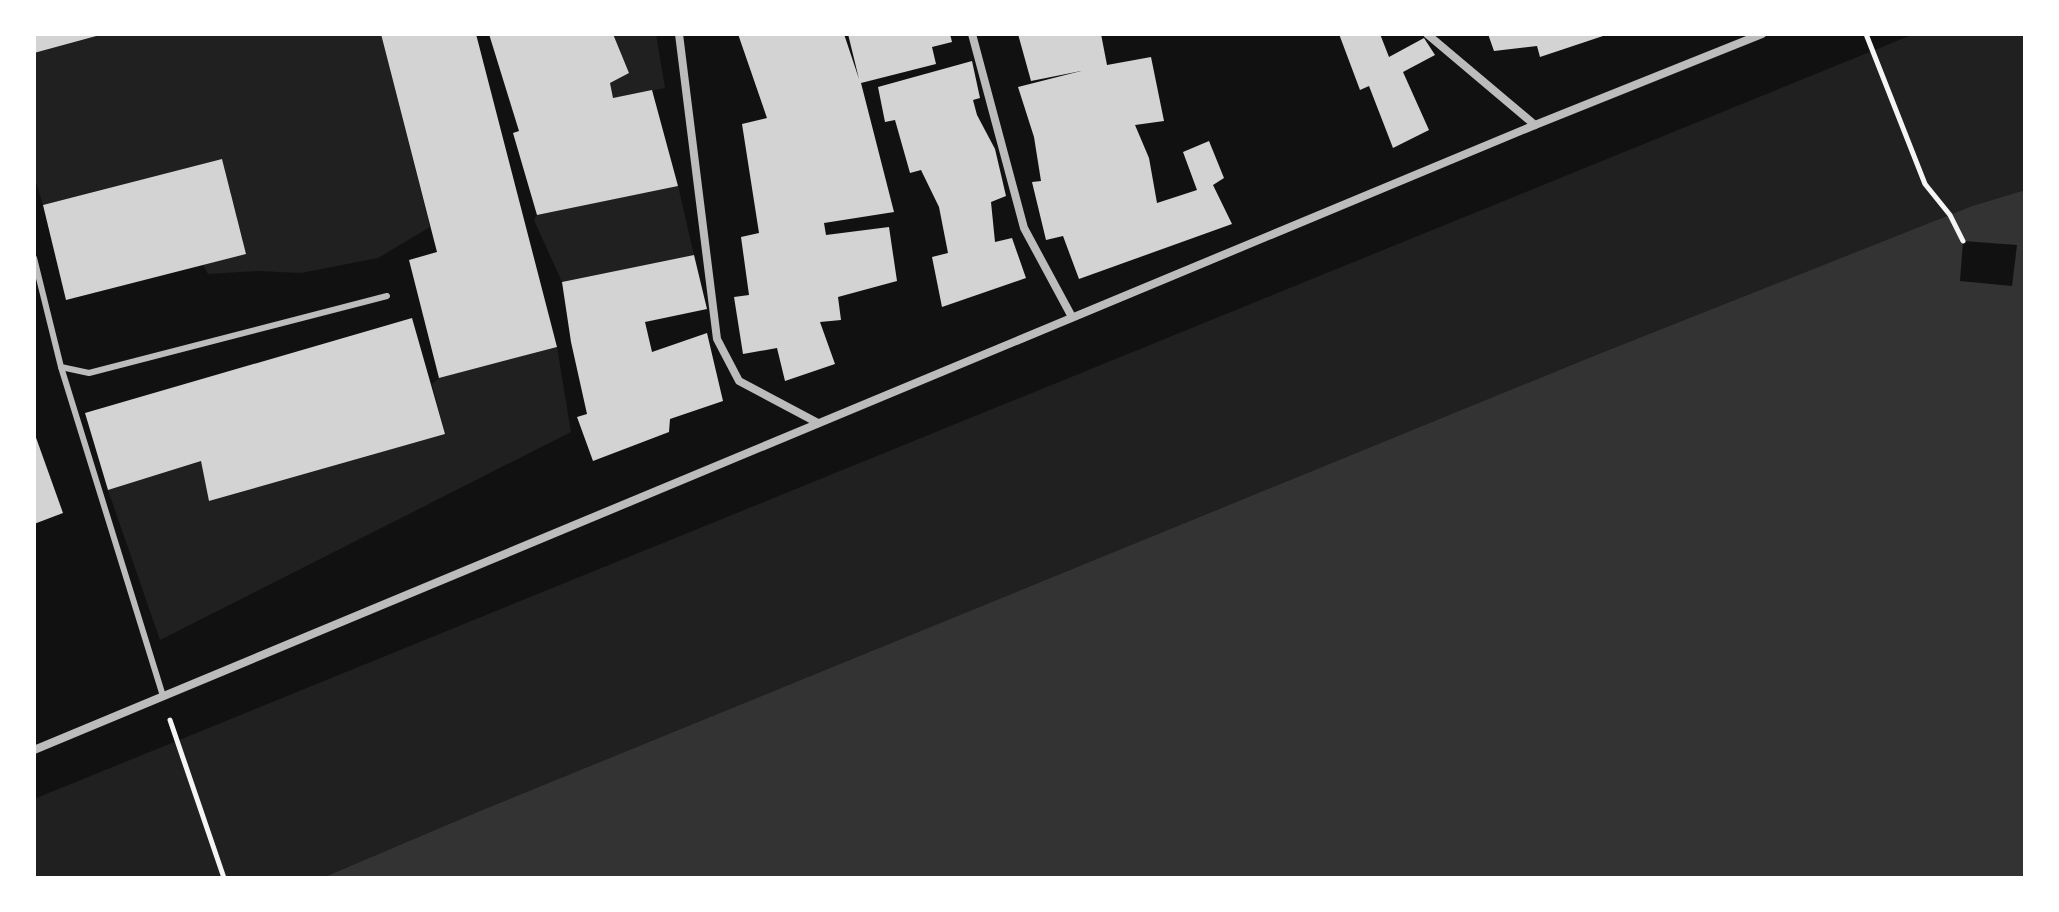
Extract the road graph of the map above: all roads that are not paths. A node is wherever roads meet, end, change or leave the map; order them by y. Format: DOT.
graph roads {
  1 [pos="679,34"];
  2 [pos="972,34"];
  3 [pos="1427,34"];
  4 [pos="1762,34"];
  5 [pos="1535,125"];
  6 [pos="34,258"];
  7 [pos="387,296"];
  8 [pos="1072,317"];
  9 [pos="61,367"];
  10 [pos="818,423"];
  11 [pos="163,696"];
  12 [pos="34,750"];
  1 -- 10 [label="street"];
  2 -- 8 [label="street"];
  3 -- 5 [label="street"];
  4 -- 5 [label="street"];
  5 -- 8 [label="street"];
  6 -- 9 [label="lane"];
  7 -- 9 [label="lane"];
  8 -- 10 [label="street"];
  9 -- 11 [label="lane"];
  10 -- 11 [label="street"];
  11 -- 12 [label="street"];
}
